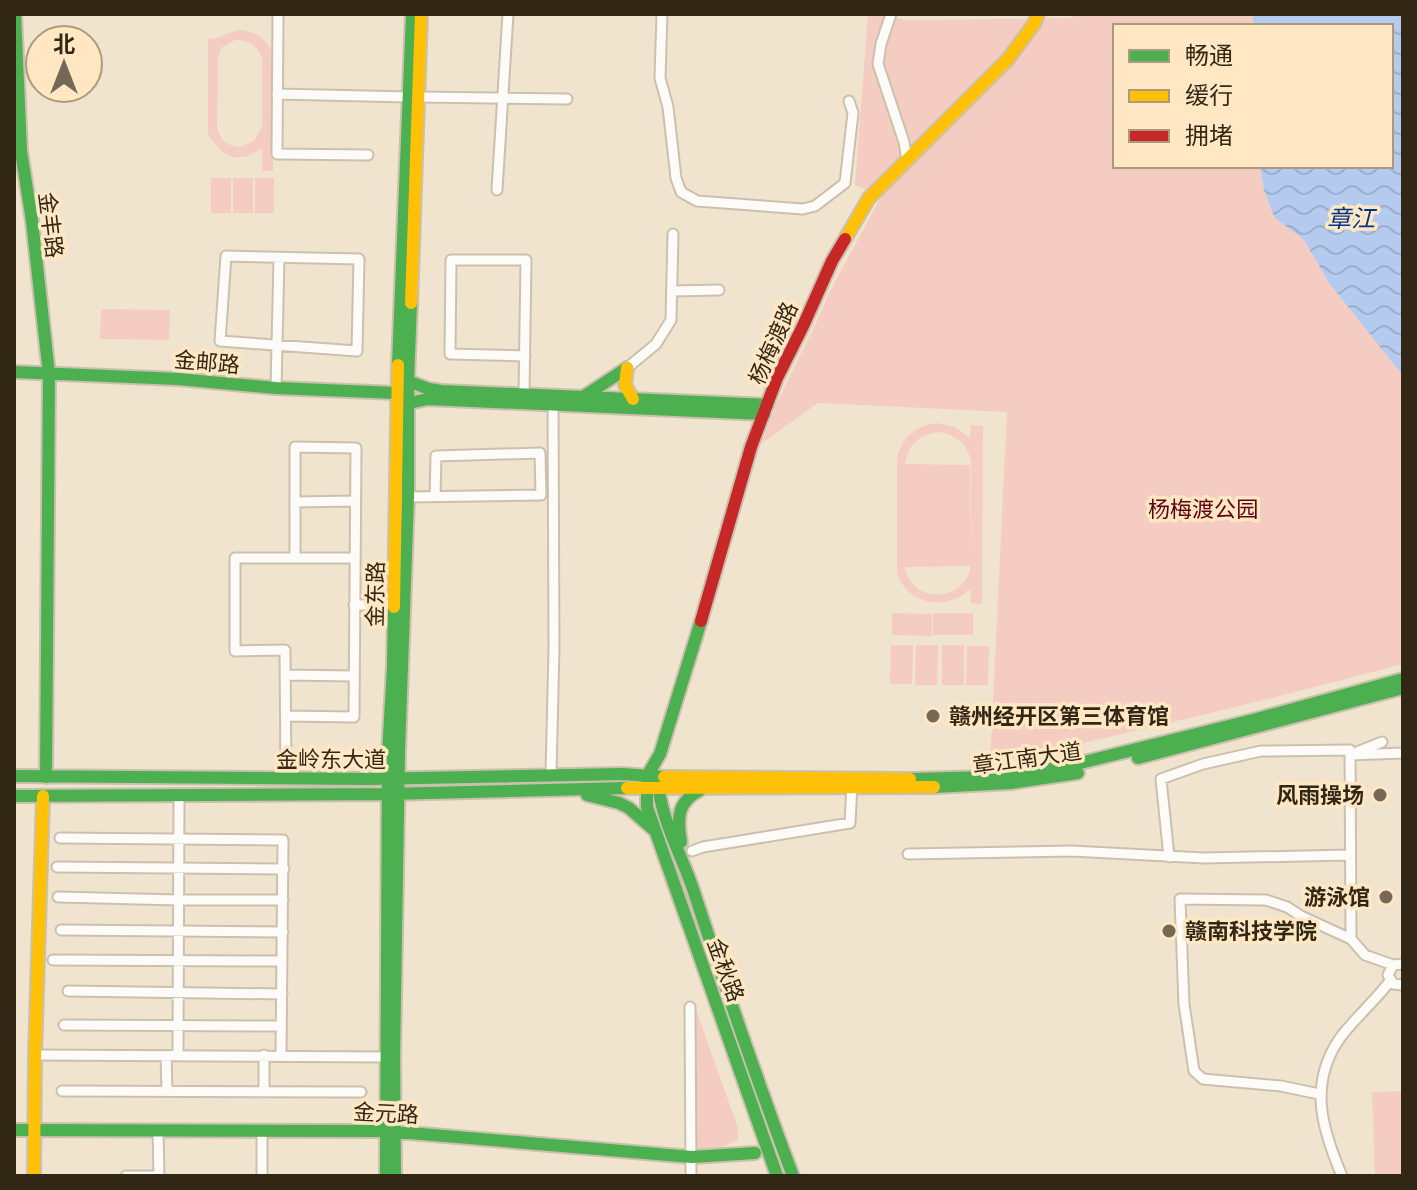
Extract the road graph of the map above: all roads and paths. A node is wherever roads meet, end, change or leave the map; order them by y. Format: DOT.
graph roads {
  1 [pos="15,14"];
  2 [pos="278,14"];
  3 [pos="412,14"];
  4 [pos="421,14"];
  5 [pos="508,14"];
  6 [pos="662,14"];
  7 [pos="891,14"];
  8 [pos="1038,14"];
  9 [pos="277,94"];
  10 [pos="414,97"];
  11 [pos="502,98"];
  12 [pos="567,99"];
  13 [pos="849,101"];
  14 [pos="368,155"];
  15 [pos="907,160"];
  16 [pos="497,190"];
  17 [pos="673,234"];
  18 [pos="279,258"];
  19 [pos="719,290"];
  20 [pos="673,291"];
  21 [pos="277,346"];
  22 [pos="525,356"];
  23 [pos="627,368"];
  24 [pos="14,372"];
  25 [pos="49,374"];
  26 [pos="408,381"];
  27 [pos="276,388"];
  28 [pos="397,393"];
  29 [pos="524,394"];
  30 [pos="583,397"];
  31 [pos="633,399"];
  32 [pos="553,400"];
  33 [pos="409,403"];
  34 [pos="766,409"];
  35 [pos="435,496"];
  36 [pos="408,497"];
  37 [pos="354,501"];
  38 [pos="295,502"];
  39 [pos="295,558"];
  40 [pos="354,558"];
  41 [pos="354,605"];
  42 [pos="394,605"];
  43 [pos="285,675"];
  44 [pos="354,676"];
  45 [pos="1403,679"];
  46 [pos="1403,688"];
  47 [pos="286,716"];
  48 [pos="1382,742"];
  49 [pos="1403,753"];
  50 [pos="394,754"];
  51 [pos="1350,755"];
  52 [pos="551,774"];
  53 [pos="14,776"];
  54 [pos="46,777"];
  55 [pos="1027,777"];
  56 [pos="286,778"];
  57 [pos="365,779"];
  58 [pos="394,779"];
  59 [pos="430,779"];
  60 [pos="652,782"];
  61 [pos="852,784"];
  62 [pos="703,789"];
  63 [pos="568,791"];
  64 [pos="425,793"];
  65 [pos="363,794"];
  66 [pos="393,794"];
  67 [pos="179,795"];
  68 [pos="14,796"];
  69 [pos="43,796"];
  70 [pos="393,820"];
  71 [pos="654,830"];
  72 [pos="60,838"];
  73 [pos="179,838"];
  74 [pos="692,851"];
  75 [pos="908,854"];
  76 [pos="1350,855"];
  77 [pos="1169,857"];
  78 [pos="57,867"];
  79 [pos="686,868"];
  80 [pos="179,869"];
  81 [pos="284,869"];
  82 [pos="58,897"];
  83 [pos="179,900"];
  84 [pos="283,900"];
  85 [pos="61,930"];
  86 [pos="179,932"];
  87 [pos="283,932"];
  88 [pos="1351,939"];
  89 [pos="53,960"];
  90 [pos="282,961"];
  91 [pos="178,962"];
  92 [pos="1398,965"];
  93 [pos="1390,981"];
  94 [pos="1403,985"];
  95 [pos="68,991"];
  96 [pos="178,993"];
  97 [pos="282,994"];
  98 [pos="690,1007"];
  99 [pos="178,1024"];
  100 [pos="64,1025"];
  101 [pos="281,1026"];
  102 [pos="35,1055"];
  103 [pos="178,1055"];
  104 [pos="264,1055"];
  105 [pos="166,1056"];
  106 [pos="281,1056"];
  107 [pos="386,1057"];
  108 [pos="62,1091"];
  109 [pos="167,1091"];
  110 [pos="264,1092"];
  111 [pos="361,1092"];
  112 [pos="1319,1094"];
  113 [pos="14,1130"];
  114 [pos="34,1130"];
  115 [pos="158,1130"];
  116 [pos="262,1130"];
  117 [pos="390,1131"];
  118 [pos="755,1153"];
  119 [pos="692,1157"];
  120 [pos="34,1176"];
  121 [pos="126,1176"];
  122 [pos="159,1176"];
  123 [pos="262,1176"];
  124 [pos="386,1176"];
  125 [pos="395,1176"];
  126 [pos="691,1176"];
  127 [pos="777,1176"];
  128 [pos="793,1176"];
  129 [pos="1342,1176"];
  1 -- 25 [label="street, 金丰路"];
  2 -- 9 [label="street"];
  3 -- 10 [label="street, 金东路"];
  4 -- 10 [label="street, 金东路"];
  5 -- 11 [label="street"];
  6 -- 13 [label="street"];
  7 -- 15 [label="street"];
  8 -- 15 [label="street, 杨梅渡路"];
  9 -- 10 [label="street"];
  9 -- 14 [label="street"];
  10 -- 11 [label="street"];
  10 -- 26 [label="street, 金东路"];
  10 -- 28 [label="street, 金东路"];
  11 -- 12 [label="street"];
  11 -- 16 [label="street"];
  15 -- 34 [label="street, 杨梅渡路"];
  17 -- 20 [label="street"];
  18 -- 21 [label="street"];
  18 -- 21 [label="street"];
  18 -- 21 [label="street"];
  19 -- 20 [label="street"];
  20 -- 23 [label="street"];
  21 -- 27 [label="street"];
  22 -- 22 [label="street"];
  22 -- 29 [label="street"];
  23 -- 30 [label="street"];
  23 -- 31 [label="street"];
  24 -- 25 [label="street, 金邮路"];
  25 -- 27 [label="street, 金邮路"];
  25 -- 54 [label="street, 金丰路"];
  26 -- 29 [label="street"];
  26 -- 33 [label="street, 金东路"];
  27 -- 28 [label="street, 金邮路"];
  28 -- 42 [label="street, 金东路"];
  29 -- 32 [label="street"];
  30 -- 31 [label="street"];
  30 -- 32 [label="street"];
  31 -- 34 [label="street"];
  32 -- 33 [label="street"];
  32 -- 34 [label="street"];
  32 -- 52 [label="street"];
  33 -- 36 [label="street, 金东路"];
  34 -- 60 [label="street, 杨梅渡路"];
  35 -- 35 [label="street"];
  35 -- 36 [label="street"];
  36 -- 50 [label="street, 金东路"];
  37 -- 38 [label="street"];
  37 -- 38 [label="street"];
  37 -- 40 [label="street"];
  38 -- 39 [label="street"];
  39 -- 40 [label="street"];
  39 -- 43 [label="street"];
  40 -- 41 [label="street"];
  41 -- 42 [label="street"];
  41 -- 44 [label="street"];
  42 -- 50 [label="street, 金东路"];
  43 -- 44 [label="street"];
  43 -- 47 [label="street"];
  44 -- 47 [label="street"];
  45 -- 55 [label="street, 章江南大道"];
  46 -- 55 [label="street, 章江南大道"];
  47 -- 56 [label="street"];
  48 -- 51 [label="street"];
  49 -- 51 [label="street"];
  50 -- 57 [label="street"];
  50 -- 58 [label="street, 金东路"];
  50 -- 59 [label="street"];
  51 -- 76 [label="street"];
  51 -- 77 [label="street"];
  52 -- 59 [label="street, 金岭东大道"];
  52 -- 60 [label="street, 金岭东大道"];
  53 -- 54 [label="street, 金岭东大道"];
  54 -- 56 [label="street, 金岭东大道"];
  55 -- 61 [label="street, 章江南大道"];
  56 -- 57 [label="street, 金岭东大道"];
  57 -- 58 [label="street, 金岭东大道"];
  58 -- 59 [label="street, 金岭东大道"];
  58 -- 66 [label="street, 金东路"];
  60 -- 61 [label="street, 章江南大道"];
  60 -- 62 [label="street, 章江南大道"];
  60 -- 63 [label="street, 金岭东大道"];
  60 -- 71 [label="street, 金秋路"];
  60 -- 79 [label="street, 金秋路"];
  61 -- 62 [label="street, 章江南大道"];
  61 -- 74 [label="street"];
  62 -- 79 [label="street"];
  63 -- 64 [label="street, 金岭东大道"];
  63 -- 71 [label="street"];
  64 -- 66 [label="street, 金岭东大道"];
  64 -- 70 [label="street"];
  65 -- 66 [label="street, 金岭东大道"];
  65 -- 67 [label="street, 金岭东大道"];
  65 -- 70 [label="street"];
  66 -- 70 [label="street, 金东路"];
  67 -- 69 [label="street, 金岭东大道"];
  67 -- 73 [label="street"];
  68 -- 69 [label="street, 金岭东大道"];
  69 -- 102 [label="street"];
  70 -- 107 [label="street, 金东路"];
  70 -- 117 [label="street, 金东路"];
  71 -- 127 [label="street, 金秋路"];
  72 -- 73 [label="street"];
  73 -- 80 [label="street"];
  73 -- 81 [label="street"];
  75 -- 77 [label="street"];
  76 -- 77 [label="street"];
  76 -- 88 [label="street"];
  78 -- 80 [label="street"];
  79 -- 128 [label="street, 金秋路"];
  80 -- 81 [label="street"];
  80 -- 83 [label="street"];
  81 -- 84 [label="street"];
  82 -- 83 [label="street"];
  83 -- 84 [label="street"];
  83 -- 86 [label="street"];
  84 -- 87 [label="street"];
  85 -- 86 [label="street"];
  86 -- 87 [label="street"];
  86 -- 91 [label="street"];
  87 -- 90 [label="street"];
  88 -- 92 [label="street"];
  88 -- 112 [label="street"];
  89 -- 91 [label="street"];
  90 -- 91 [label="street"];
  90 -- 97 [label="street"];
  91 -- 96 [label="street"];
  92 -- 93 [label="street"];
  93 -- 94 [label="street"];
  93 -- 112 [label="street"];
  95 -- 96 [label="street"];
  96 -- 97 [label="street"];
  96 -- 99 [label="street"];
  97 -- 101 [label="street"];
  98 -- 119 [label="street"];
  99 -- 100 [label="street"];
  99 -- 101 [label="street"];
  99 -- 103 [label="street"];
  101 -- 106 [label="street"];
  102 -- 105 [label="street"];
  102 -- 114 [label="street"];
  103 -- 104 [label="street"];
  103 -- 105 [label="street"];
  104 -- 106 [label="street"];
  104 -- 110 [label="street"];
  105 -- 109 [label="street"];
  106 -- 107 [label="street"];
  107 -- 117 [label="street, 金东路"];
  108 -- 109 [label="street"];
  109 -- 110 [label="street"];
  110 -- 111 [label="street"];
  112 -- 129 [label="street"];
  113 -- 114 [label="street, 金元路"];
  114 -- 115 [label="street, 金元路"];
  114 -- 120 [label="street"];
  115 -- 116 [label="street, 金元路"];
  115 -- 122 [label="street"];
  116 -- 117 [label="street, 金元路"];
  116 -- 123 [label="street"];
  117 -- 119 [label="street, 金元路"];
  117 -- 124 [label="street, 金东路"];
  117 -- 125 [label="street, 金东路"];
  118 -- 119 [label="street, 金元路"];
  119 -- 126 [label="street"];
  121 -- 122 [label="street"];
}
